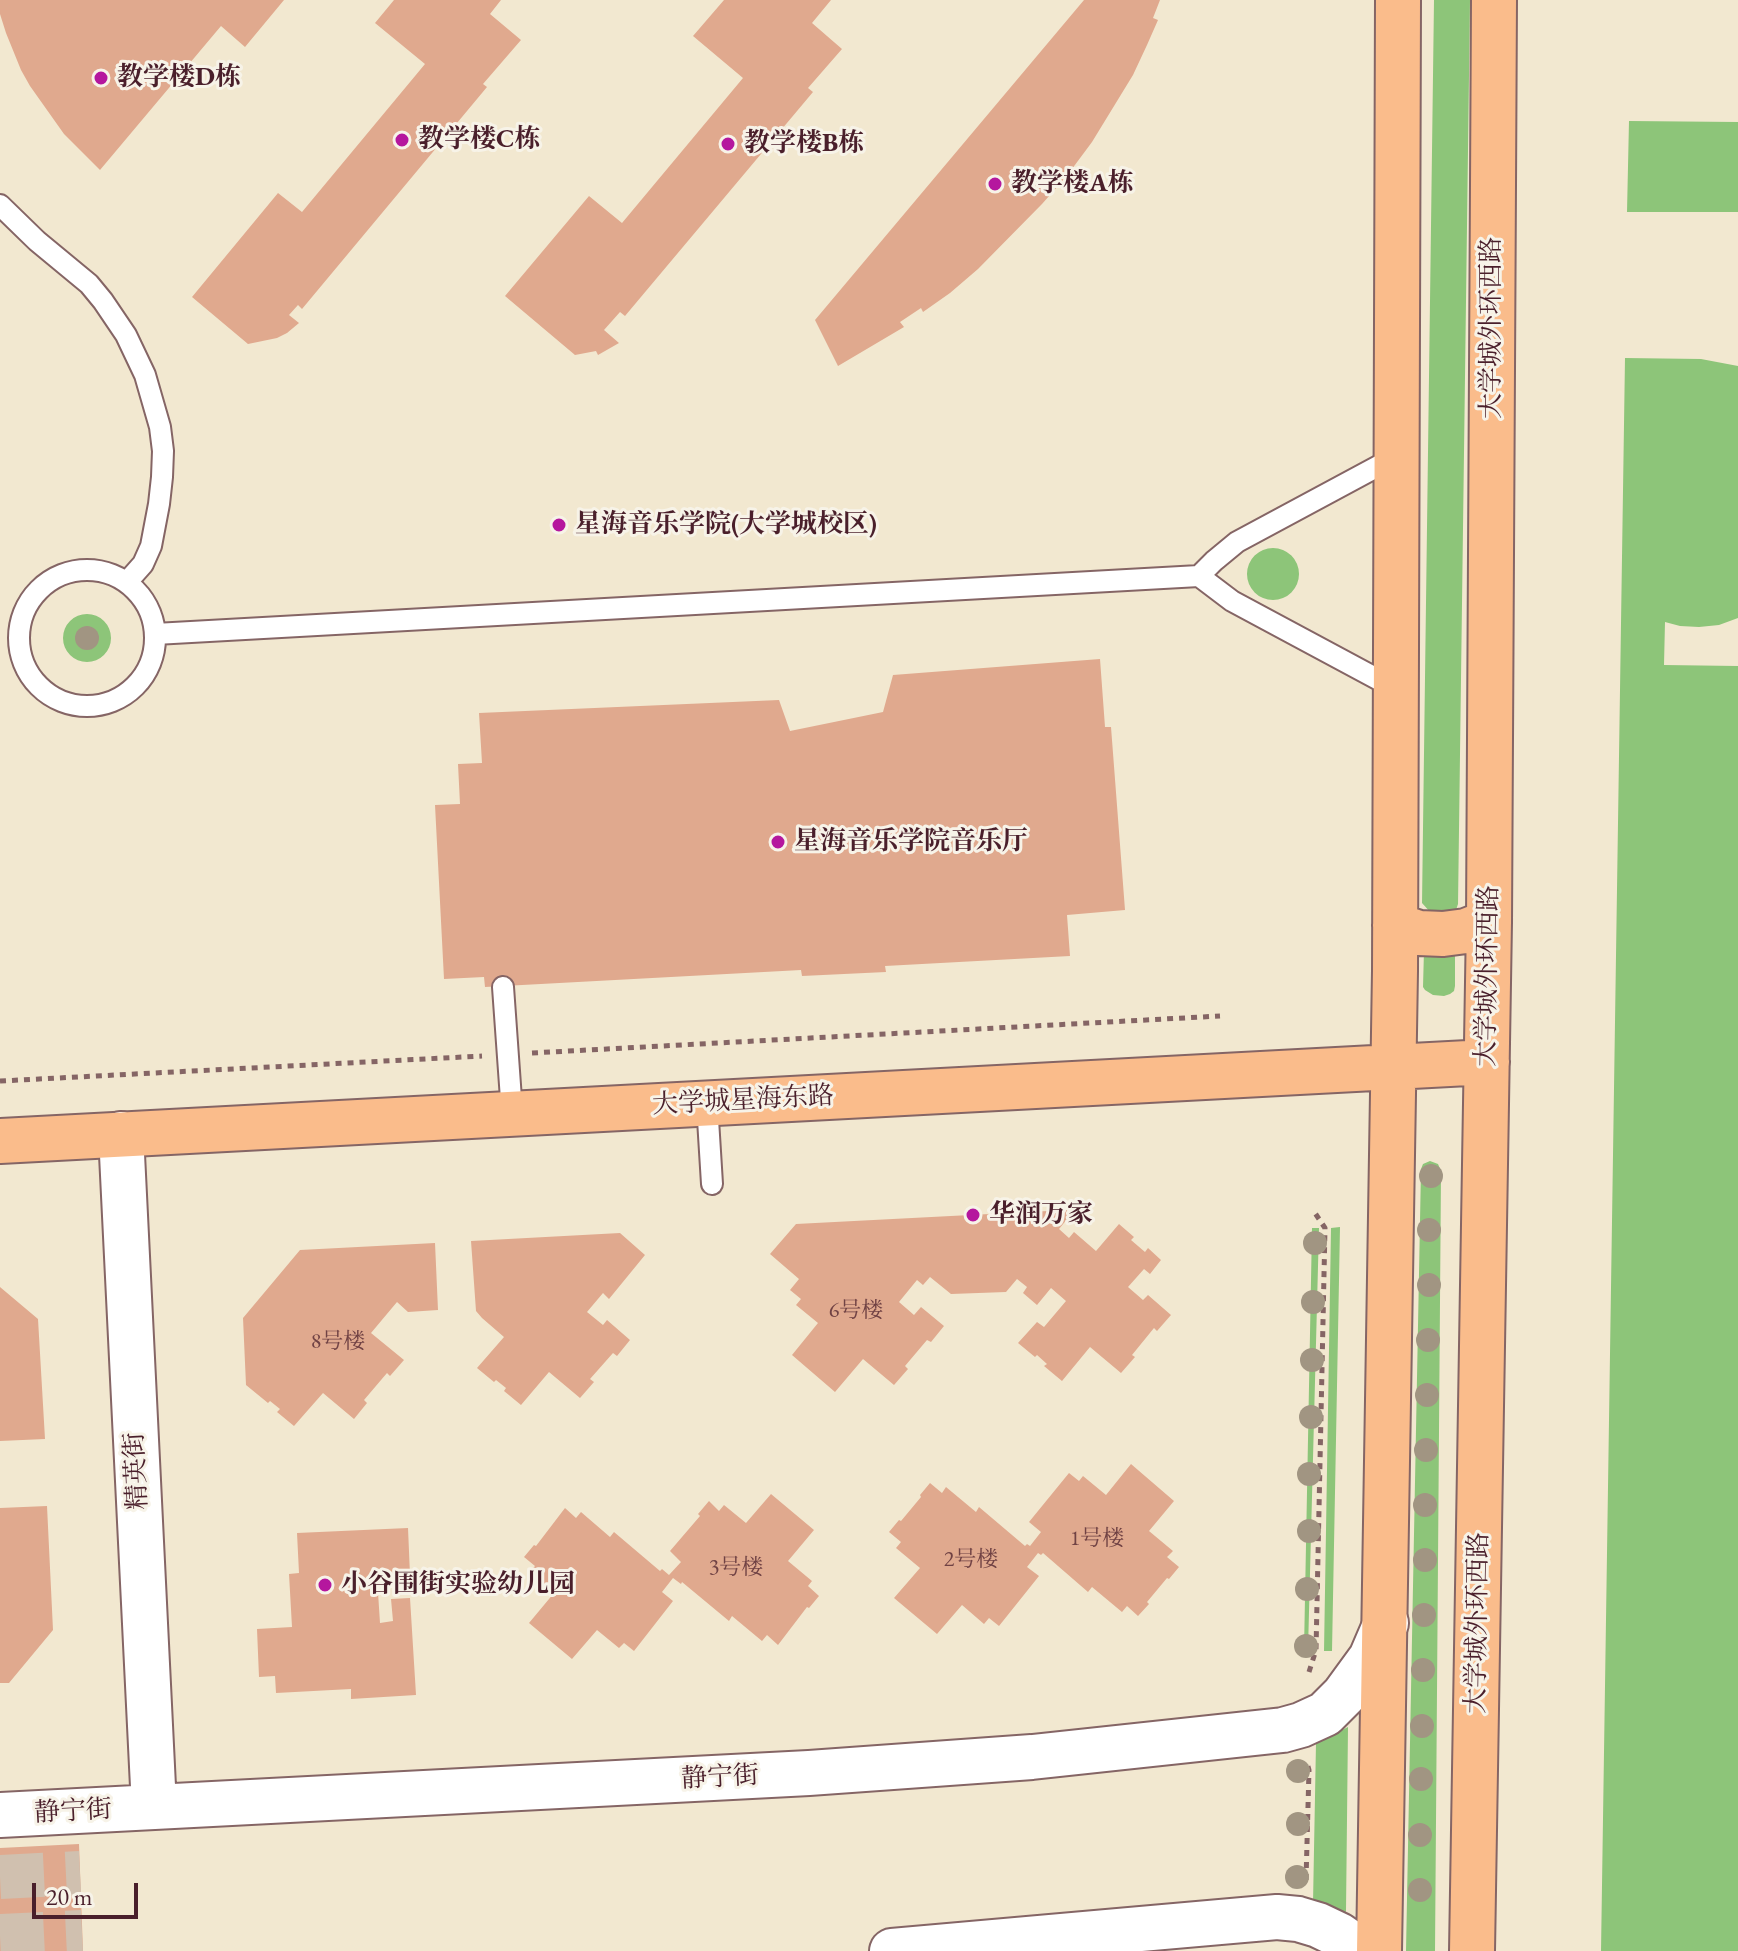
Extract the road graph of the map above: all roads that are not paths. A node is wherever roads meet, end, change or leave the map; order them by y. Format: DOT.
graph roads {
  1 [pos="1398,0"];
  2 [pos="1494,0"];
  3 [pos="0,205"];
  4 [pos="1397,456"];
  5 [pos="1199,576"];
  6 [pos="127,582"];
  7 [pos="155,634"];
  8 [pos="9,642"];
  9 [pos="1396,689"];
  10 [pos="1489,922"];
  11 [pos="1395,925"];
  12 [pos="503,987"];
  13 [pos="1487,1062"];
  14 [pos="1394,1067"];
  15 [pos="707,1103"];
  16 [pos="512,1113"];
  17 [pos="121,1134"];
  18 [pos="0,1141"];
  19 [pos="712,1184"];
  20 [pos="1386,1623"];
  21 [pos="154,1807"];
  22 [pos="0,1815"];
  23 [pos="892,1951"];
  24 [pos="1362,1951"];
  25 [pos="1379,1951"];
  26 [pos="1472,1951"];
  1 -- 4 [label="main road"];
  2 -- 10 [label="main road, 大学城外环西路"];
  3 -- 6 [label="lane"];
  4 -- 5 [label="lane"];
  4 -- 9 [label="main road"];
  5 -- 7 [label="lane"];
  5 -- 9 [label="lane"];
  6 -- 7 [label="lane"];
  6 -- 8 [label="lane"];
  7 -- 8 [label="lane"];
  9 -- 11 [label="main road"];
  10 -- 11 [label="main road"];
  10 -- 13 [label="main road, 大学城外环西路"];
  11 -- 14 [label="main road"];
  12 -- 16 [label="lane"];
  13 -- 14 [label="main road, 大学城星海东路"];
  13 -- 26 [label="main road, 大学城外环西路"];
  14 -- 15 [label="main road, 大学城星海东路"];
  14 -- 20 [label="main road"];
  15 -- 16 [label="main road, 大学城星海东路"];
  15 -- 19 [label="lane"];
  16 -- 17 [label="main road, 大学城星海东路"];
  17 -- 18 [label="main road, 大学城星海东路"];
  17 -- 21 [label="street, 精英街"];
  20 -- 21 [label="street, 静宁街"];
  20 -- 25 [label="main road"];
  21 -- 22 [label="street, 静宁街"];
  23 -- 24 [label="street"];
}
